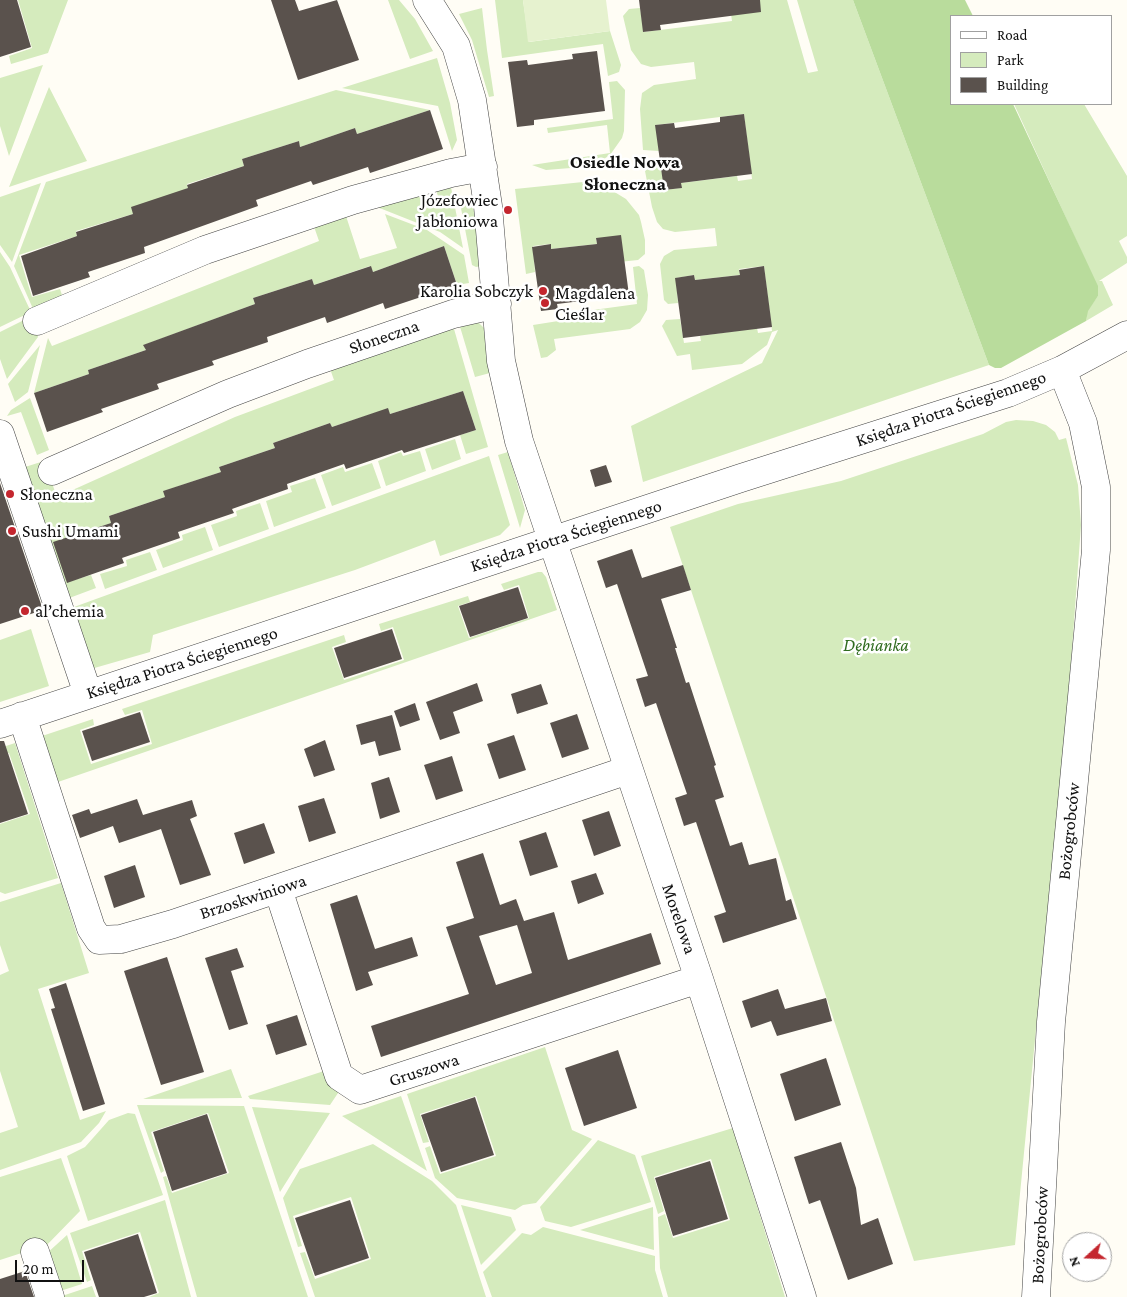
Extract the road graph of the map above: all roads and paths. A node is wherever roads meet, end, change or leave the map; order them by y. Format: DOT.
graph roads {
  1 [pos="430,2"];
  2 [pos="482,167"];
  3 [pos="497,304"];
  4 [pos="37,321"];
  5 [pos="1127,336"];
  6 [pos="1062,370"];
  7 [pos="0,434"];
  8 [pos="52,471"];
  9 [pos="553,541"];
  10 [pos="88,694"];
  11 [pos="11,720"];
  12 [pos="628,770"];
  13 [pos="278,889"];
  14 [pos="699,979"];
  15 [pos="35,1252"];
  16 [pos="50,1297"];
  17 [pos="802,1297"];
  18 [pos="1036,1297"];
  1 -- 2 [label="street"];
  2 -- 3 [label="street"];
  2 -- 4 [label="street"];
  3 -- 8 [label="street, Słoneczna"];
  3 -- 9 [label="street"];
  5 -- 6 [label="street, Księdza Piotra Ściegiennego"];
  6 -- 9 [label="street, Księdza Piotra Ściegiennego"];
  6 -- 18 [label="street, Bożogrobców"];
  7 -- 10 [label="street"];
  9 -- 10 [label="street, Księdza Piotra Ściegiennego"];
  9 -- 12 [label="street, Morelowa"];
  10 -- 11 [label="street, Księdza Piotra Ściegiennego"];
  11 -- 13 [label="street, Brzoskwiniowa"];
  12 -- 13 [label="street, Brzoskwiniowa"];
  12 -- 14 [label="street, Morelowa"];
  13 -- 14 [label="street, Gruszowa"];
  14 -- 17 [label="street, Morelowa"];
  15 -- 16 [label="street"];
}
